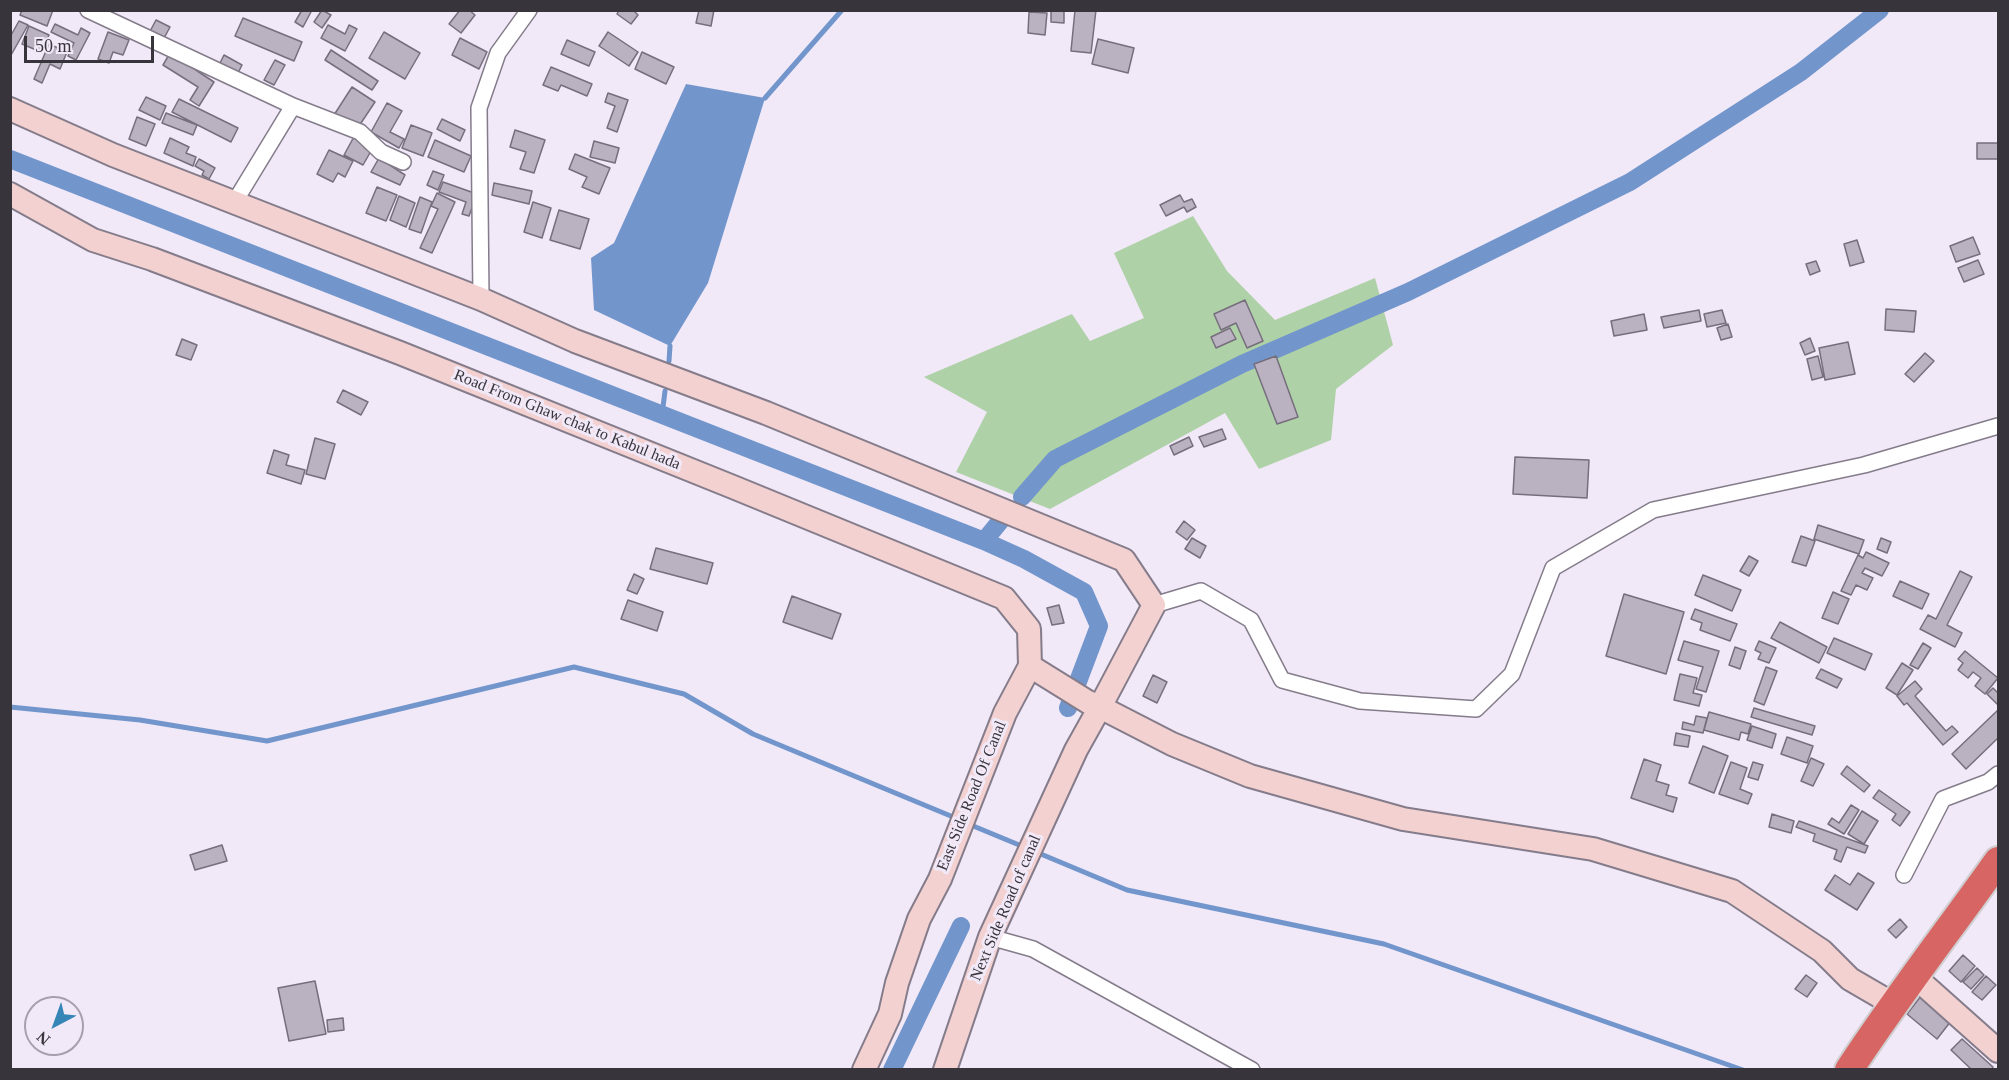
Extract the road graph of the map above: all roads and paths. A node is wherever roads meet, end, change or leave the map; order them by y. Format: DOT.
graph roads {
  1 [pos="88,10"];
  2 [pos="529,10"];
  3 [pos="293,106"];
  4 [pos="10,109"];
  5 [pos="403,162"];
  6 [pos="10,194"];
  7 [pos="234,203"];
  8 [pos="482,299"];
  9 [pos="1998,426"];
  10 [pos="1154,605"];
  11 [pos="1037,671"];
  12 [pos="1094,705"];
  13 [pos="1005,713"];
  14 [pos="1998,774"];
  15 [pos="1998,861"];
  16 [pos="1904,875"];
  17 [pos="990,938"];
  18 [pos="1915,977"];
  19 [pos="1893,1004"];
  20 [pos="1998,1051"];
  21 [pos="1855,1060"];
  22 [pos="864,1070"];
  23 [pos="945,1070"];
  24 [pos="1252,1070"];
  1 -- 3 [label="street"];
  2 -- 8 [label="street"];
  3 -- 5 [label="street"];
  3 -- 7 [label="street"];
  4 -- 7 [label="street"];
  6 -- 11 [label="street, Road From Ghaw chak to Kabul hada"];
  7 -- 8 [label="street"];
  8 -- 10 [label="street"];
  9 -- 10 [label="street"];
  10 -- 12 [label="street, Next Side Road of canal"];
  11 -- 12 [label="street"];
  11 -- 13 [label="street, Road From Ghaw chak to Kabul hada"];
  12 -- 17 [label="street, Next Side Road of canal"];
  12 -- 19 [label="street"];
  13 -- 22 [label="street, East Side Road Of Canal"];
  14 -- 16 [label="street"];
  15 -- 18 [label="highway"];
  17 -- 23 [label="street, Next Side Road of canal"];
  17 -- 24 [label="street"];
  18 -- 19 [label="highway"];
  18 -- 20 [label="street"];
  19 -- 21 [label="highway"];
}
